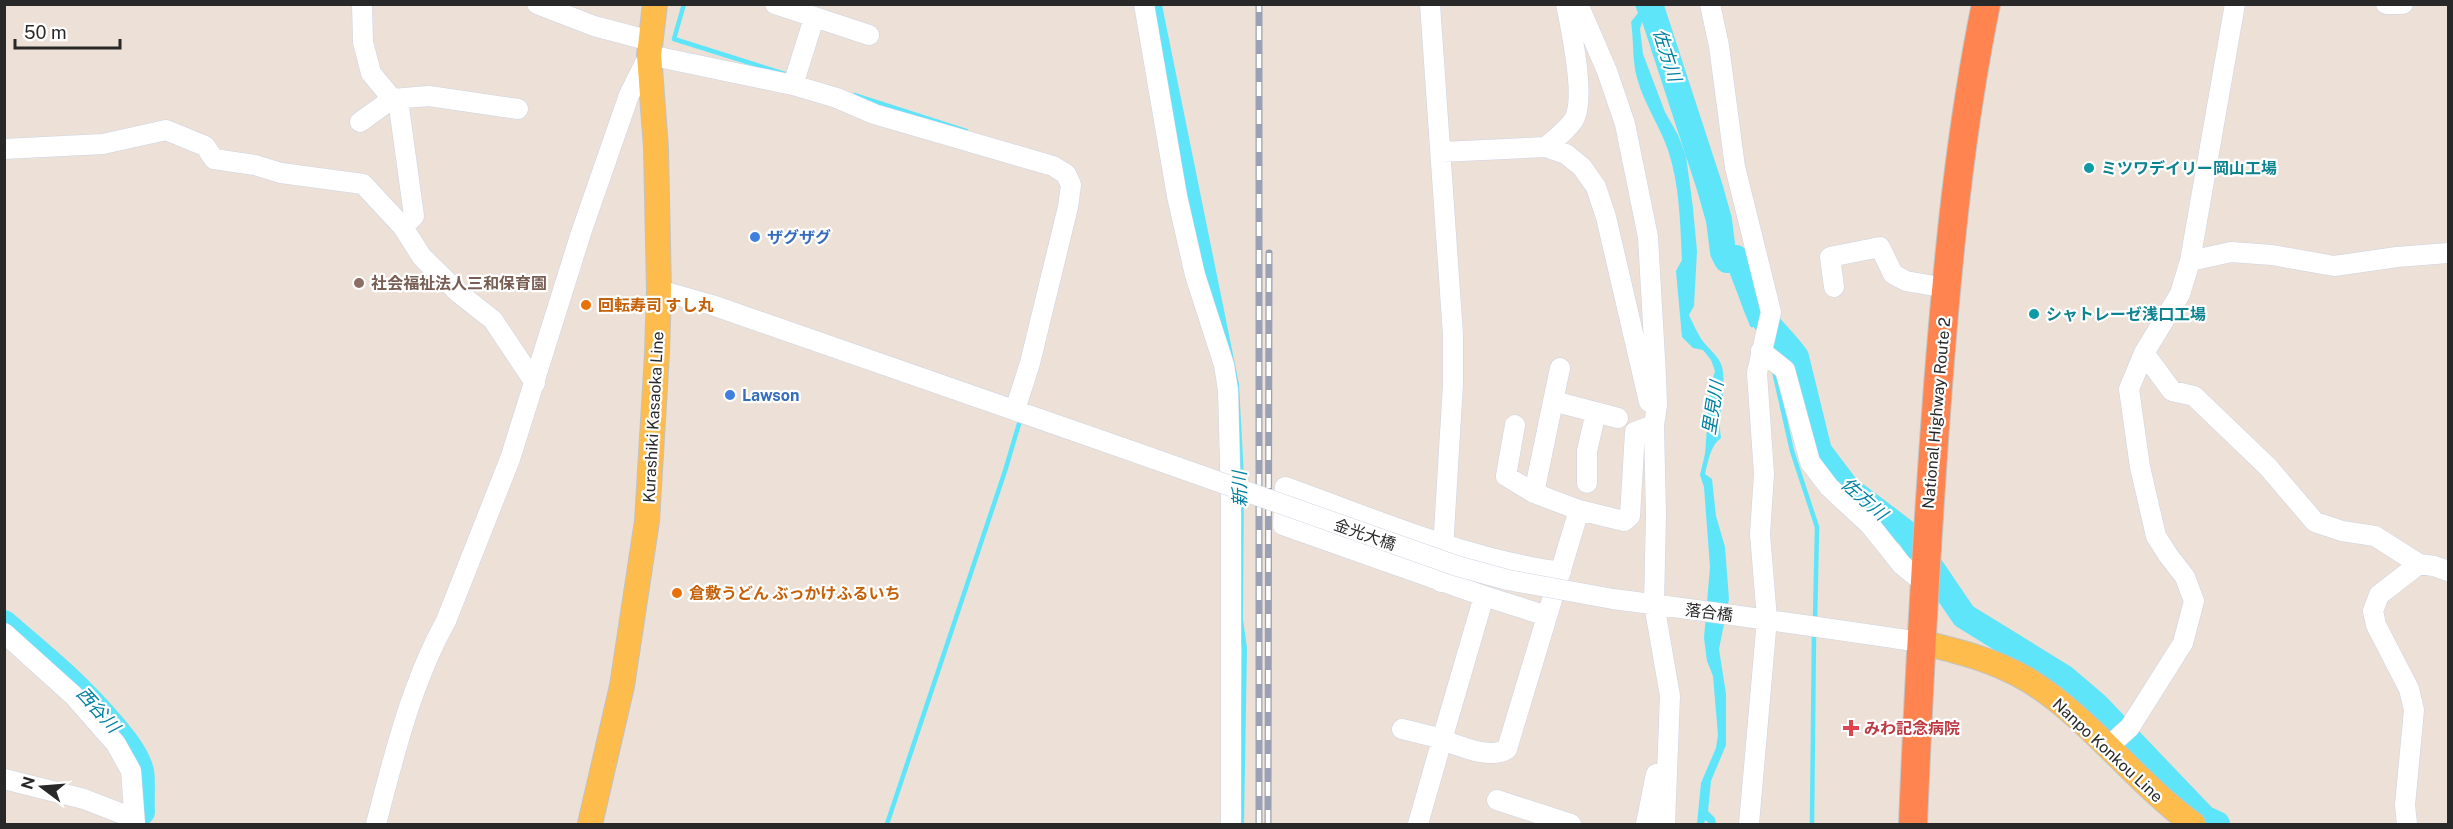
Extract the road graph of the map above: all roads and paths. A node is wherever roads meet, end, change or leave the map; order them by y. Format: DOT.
graph roads {
  1 [pos="362,4"];
  2 [pos="537,4"];
  3 [pos="655,4"];
  4 [pos="775,4"];
  5 [pos="1144,4"];
  6 [pos="1430,4"];
  7 [pos="1566,4"];
  8 [pos="1578,4"];
  9 [pos="1710,4"];
  10 [pos="1986,4"];
  11 [pos="2235,4"];
  12 [pos="2386,4"];
  13 [pos="2403,4"];
  14 [pos="814,18"];
  15 [pos="869,35"];
  16 [pos="650,48"];
  17 [pos="795,79"];
  18 [pos="392,99"];
  19 [pos="518,109"];
  20 [pos="360,122"];
  21 [pos="1546,147"];
  22 [pos="4,149"];
  23 [pos="1441,153"];
  24 [pos="403,227"];
  25 [pos="2448,253"];
  26 [pos="2190,261"];
  27 [pos="1834,287"];
  28 [pos="1946,288"];
  29 [pos="659,290"];
  30 [pos="1763,344"];
  31 [pos="2144,353"];
  32 [pos="1560,368"];
  33 [pos="535,382"];
  34 [pos="1553,401"];
  35 [pos="1021,412"];
  36 [pos="1596,412"];
  37 [pos="1618,418"];
  38 [pos="1515,424"];
  39 [pos="1654,425"];
  40 [pos="1587,483"];
  41 [pos="1534,493"];
  42 [pos="1579,510"];
  43 [pos="1443,543"];
  44 [pos="2419,564"];
  45 [pos="1924,568"];
  46 [pos="2448,571"];
  47 [pos="1560,572"];
  48 [pos="1442,582"];
  49 [pos="1484,596"];
  50 [pos="1662,605"];
  51 [pos="1547,616"];
  52 [pos="1758,618"];
  53 [pos="9,642"];
  54 [pos="1920,642"];
  55 [pos="1670,722"];
  56 [pos="1402,729"];
  57 [pos="2119,737"];
  58 [pos="1442,740"];
  59 [pos="4,779"];
  60 [pos="1497,800"];
  61 [pos="134,821"];
  62 [pos="376,825"];
  63 [pos="590,825"];
  64 [pos="1231,825"];
  65 [pos="1418,825"];
  66 [pos="1571,825"];
  67 [pos="1646,825"];
  68 [pos="1665,825"];
  69 [pos="1749,825"];
  70 [pos="1912,825"];
  71 [pos="2193,825"];
  72 [pos="2407,825"];
  1 -- 18 [label="street"];
  2 -- 16 [label="street"];
  3 -- 16 [label="main road, Kurashiki Kasaoka Line"];
  4 -- 14 [label="street"];
  5 -- 64 [label="street"];
  6 -- 23 [label="street"];
  7 -- 21 [label="street"];
  8 -- 39 [label="street"];
  9 -- 30 [label="street"];
  10 -- 28 [label="highway, National Highway Route 2"];
  11 -- 26 [label="street"];
  12 -- 13 [label="street"];
  14 -- 15 [label="street"];
  14 -- 17 [label="street"];
  16 -- 17 [label="street"];
  16 -- 29 [label="main road, Kurashiki Kasaoka Line"];
  16 -- 33 [label="street"];
  17 -- 35 [label="street"];
  18 -- 19 [label="street"];
  18 -- 20 [label="street"];
  18 -- 24 [label="street"];
  21 -- 23 [label="street"];
  21 -- 39 [label="street"];
  22 -- 24 [label="street"];
  23 -- 43 [label="street"];
  24 -- 33 [label="street"];
  25 -- 26 [label="street"];
  26 -- 31 [label="street"];
  27 -- 28 [label="street"];
  28 -- 45 [label="highway, National Highway Route 2"];
  29 -- 35 [label="street, 金光大橋"];
  29 -- 63 [label="main road, Kurashiki Kasaoka Line"];
  30 -- 45 [label="street"];
  30 -- 52 [label="street"];
  31 -- 44 [label="street"];
  31 -- 57 [label="street"];
  32 -- 34 [label="street"];
  33 -- 62 [label="street"];
  34 -- 36 [label="street"];
  34 -- 41 [label="street"];
  35 -- 50 [label="street, 金光大橋, bridge"];
  36 -- 37 [label="street"];
  36 -- 40 [label="street"];
  38 -- 41 [label="street"];
  39 -- 42 [label="street"];
  39 -- 50 [label="street"];
  41 -- 42 [label="street"];
  42 -- 47 [label="street"];
  43 -- 47 [label="street"];
  43 -- 48 [label="street"];
  43 -- 48 [label="street"];
  44 -- 46 [label="street"];
  44 -- 72 [label="street"];
  45 -- 54 [label="highway, National Highway Route 2"];
  47 -- 51 [label="street"];
  48 -- 49 [label="street"];
  49 -- 51 [label="street"];
  49 -- 58 [label="street"];
  50 -- 52 [label="street, 落合橋"];
  50 -- 55 [label="street"];
  51 -- 58 [label="street"];
  52 -- 54 [label="street, 落合橋"];
  52 -- 69 [label="street"];
  53 -- 61 [label="street"];
  54 -- 57 [label="main road, Nanpo Konkou Line"];
  54 -- 70 [label="highway, National Highway Route 2"];
  55 -- 67 [label="street"];
  55 -- 68 [label="street"];
  56 -- 58 [label="street"];
  57 -- 71 [label="main road, Nanpo Konkou Line"];
  58 -- 65 [label="street"];
  59 -- 61 [label="street"];
  60 -- 66 [label="street"];
}
